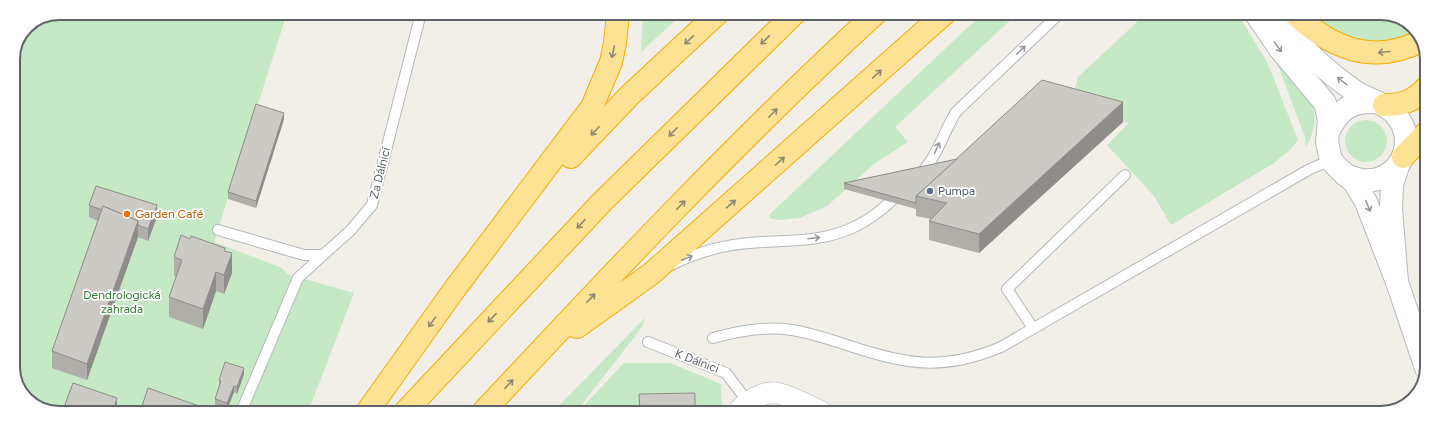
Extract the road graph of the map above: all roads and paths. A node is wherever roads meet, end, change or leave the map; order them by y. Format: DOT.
graph roads {
  1 [pos="419,20"];
  2 [pos="617,20"];
  3 [pos="711,20"];
  4 [pos="788,20"];
  5 [pos="869,20"];
  6 [pos="937,20"];
  7 [pos="1053,20"];
  8 [pos="1260,20"];
  9 [pos="1280,20"];
  10 [pos="1302,20"];
  11 [pos="1417,43"];
  12 [pos="1420,93"];
  13 [pos="1379,104"];
  14 [pos="1329,130"];
  15 [pos="1420,140"];
  16 [pos="1401,161"];
  17 [pos="1338,167"];
  18 [pos="1125,175"];
  19 [pos="218,230"];
  20 [pos="323,255"];
  21 [pos="651,274"];
  22 [pos="1398,286"];
  23 [pos="454,290"];
  24 [pos="1033,328"];
  25 [pos="713,338"];
  26 [pos="648,342"];
  27 [pos="1420,350"];
  28 [pos="534,357"];
  29 [pos="244,406"];
  30 [pos="371,406"];
  31 [pos="411,406"];
  32 [pos="489,406"];
  33 [pos="742,406"];
  34 [pos="745,406"];
  35 [pos="808,406"];
  1 -- 20 [label="lane, Za Dálnicí"];
  2 -- 23 [label="highway, one-way"];
  3 -- 23 [label="highway, one-way"];
  4 -- 31 [label="highway, one-way"];
  28 -- 5 [label="highway, one-way"];
  21 -- 6 [label="highway, one-way"];
  21 -- 7 [label="lane, one-way"];
  8 -- 14 [label="street, one-way"];
  13 -- 9 [label="street, one-way"];
  11 -- 10 [label="highway, one-way"];
  12 -- 13 [label="highway"];
  13 -- 14 [label="street"];
  13 -- 16 [label="street"];
  14 -- 17 [label="street"];
  15 -- 16 [label="highway"];
  16 -- 17 [label="street"];
  16 -- 22 [label="street"];
  17 -- 22 [label="street, one-way"];
  17 -- 24 [label="lane"];
  18 -- 24 [label="lane"];
  19 -- 20 [label="lane"];
  20 -- 29 [label="lane, Za Dálnicí"];
  21 -- 28 [label="highway"];
  22 -- 27 [label="street"];
  23 -- 30 [label="highway, one-way"];
  24 -- 25 [label="lane"];
  26 -- 33 [label="lane, K Dálnici"];
  32 -- 28 [label="highway, one-way"];
  34 -- 35 [label="street, K Dálnici"];
}
